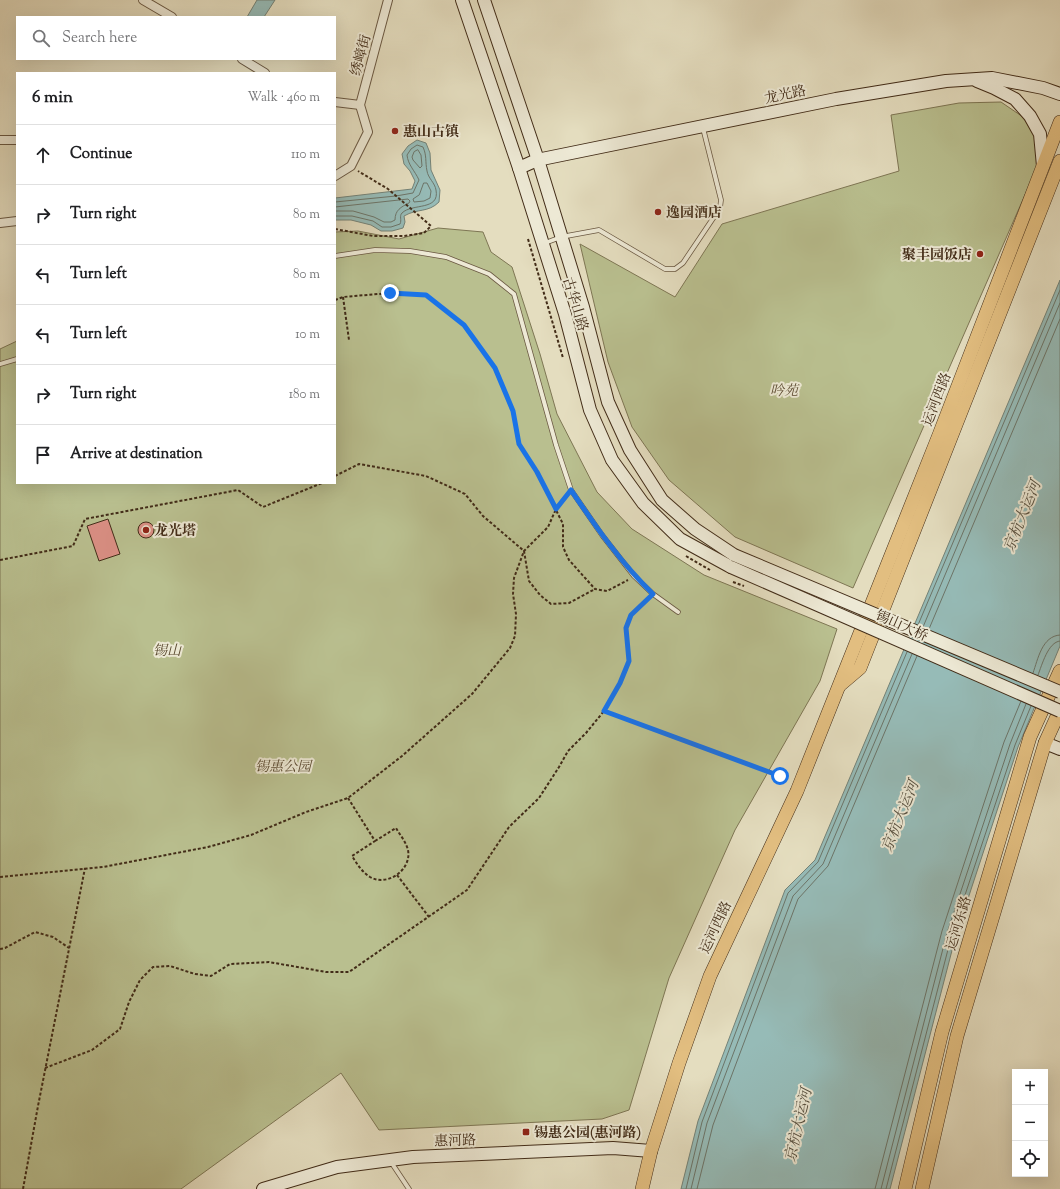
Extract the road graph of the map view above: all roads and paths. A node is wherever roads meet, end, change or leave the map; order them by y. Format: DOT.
graph roads {
  1 [pos="143,0"];
  2 [pos="388,0"];
  3 [pos="462,0"];
  4 [pos="484,0"];
  5 [pos="170,16"];
  6 [pos="244,60"];
  7 [pos="263,72"];
  8 [pos="972,79"];
  9 [pos="1060,94"];
  10 [pos="336,102"];
  11 [pos="360,105"];
  12 [pos="1060,122"];
  13 [pos="703,127"];
  14 [pos="0,140"];
  15 [pos="16,140"];
  16 [pos="538,160"];
  17 [pos="1060,161"];
  18 [pos="351,166"];
  19 [pos="1043,167"];
  20 [pos="519,168"];
  21 [pos="336,175"];
  22 [pos="16,220"];
  23 [pos="0,222"];
  24 [pos="336,229"];
  25 [pos="561,238"];
  26 [pos="542,244"];
  27 [pos="336,256"];
  28 [pos="343,297"];
  29 [pos="336,300"];
  30 [pos="349,340"];
  31 [pos="16,359"];
  32 [pos="0,364"];
  33 [pos="336,476"];
  34 [pos="320,484"];
  35 [pos="571,490"];
  36 [pos="556,509"];
  37 [pos="524,551"];
  38 [pos="0,560"];
  39 [pos="733,561"];
  40 [pos="634,576"];
  41 [pos="595,589"];
  42 [pos="653,594"];
  43 [pos="678,612"];
  44 [pos="1060,671"];
  45 [pos="838,686"];
  46 [pos="1060,692"];
  47 [pos="1060,710"];
  48 [pos="604,711"];
  49 [pos="1045,743"];
  50 [pos="1060,749"];
  51 [pos="780,776"];
  52 [pos="348,798"];
  53 [pos="375,841"];
  54 [pos="85,868"];
  55 [pos="397,875"];
  56 [pos="0,876"];
  57 [pos="429,916"];
  58 [pos="69,948"];
  59 [pos="0,950"];
  60 [pos="45,1068"];
  61 [pos="651,1151"];
  62 [pos="390,1160"];
  63 [pos="23,1189"];
  64 [pos="263,1189"];
  65 [pos="409,1189"];
  66 [pos="642,1189"];
  67 [pos="905,1189"];
  68 [pos="922,1189"];
  1 -- 5 [label="street"];
  2 -- 11 [label="street, 绣嶂街"];
  3 -- 20 [label="main road, 古华山路"];
  4 -- 16 [label="main road, 古华山路"];
  6 -- 7 [label="street"];
  8 -- 9 [label="main road, 龙光路"];
  8 -- 13 [label="main road, 龙光路"];
  8 -- 19 [label="main road"];
  10 -- 11 [label="street"];
  11 -- 18 [label="street"];
  12 -- 19 [label="main road, 运河西路"];
  13 -- 16 [label="main road, 龙光路"];
  13 -- 25 [label="lane"];
  14 -- 15 [label="street"];
  16 -- 20 [label="main road, 龙光路"];
  16 -- 25 [label="main road, 古华山路"];
  17 -- 45 [label="main road, 运河西路"];
  18 -- 21 [label="street"];
  18 -- 24 [label="path"];
  19 -- 45 [label="main road, 运河西路"];
  20 -- 26 [label="main road, 古华山路"];
  22 -- 23 [label="street"];
  25 -- 26 [label="lane"];
  25 -- 39 [label="main road, 古华山路"];
  26 -- 39 [label="main road, 古华山路"];
  27 -- 35 [label="lane"];
  28 -- 29 [label="path"];
  28 -- 30 [label="path"];
  28 -- 36 [label="path"];
  31 -- 32 [label="lane"];
  33 -- 37 [label="path"];
  34 -- 38 [label="path"];
  35 -- 36 [label="path"];
  35 -- 40 [label="lane"];
  36 -- 37 [label="path"];
  36 -- 41 [label="path"];
  37 -- 41 [label="path"];
  37 -- 52 [label="path"];
  39 -- 46 [label="main road, 锡山大桥, bridge"];
  39 -- 47 [label="main road, 锡山大桥, bridge"];
  40 -- 41 [label="path"];
  40 -- 42 [label="lane"];
  42 -- 43 [label="lane"];
  42 -- 48 [label="path"];
  44 -- 67 [label="main road, 运河东路"];
  45 -- 61 [label="main road, 运河西路"];
  47 -- 49 [label="main road"];
  48 -- 51 [label="path"];
  48 -- 57 [label="path"];
  49 -- 50 [label="main road"];
  49 -- 68 [label="main road"];
  52 -- 53 [label="path"];
  52 -- 54 [label="path"];
  53 -- 55 [label="path"];
  53 -- 55 [label="path"];
  54 -- 56 [label="path"];
  54 -- 58 [label="path"];
  55 -- 57 [label="path"];
  57 -- 60 [label="path"];
  58 -- 59 [label="path"];
  58 -- 60 [label="path"];
  60 -- 63 [label="path"];
  61 -- 62 [label="main road, 惠河路"];
  61 -- 66 [label="main road, 运河西路"];
  62 -- 64 [label="main road, 惠河路"];
  62 -- 65 [label="lane"];
}
